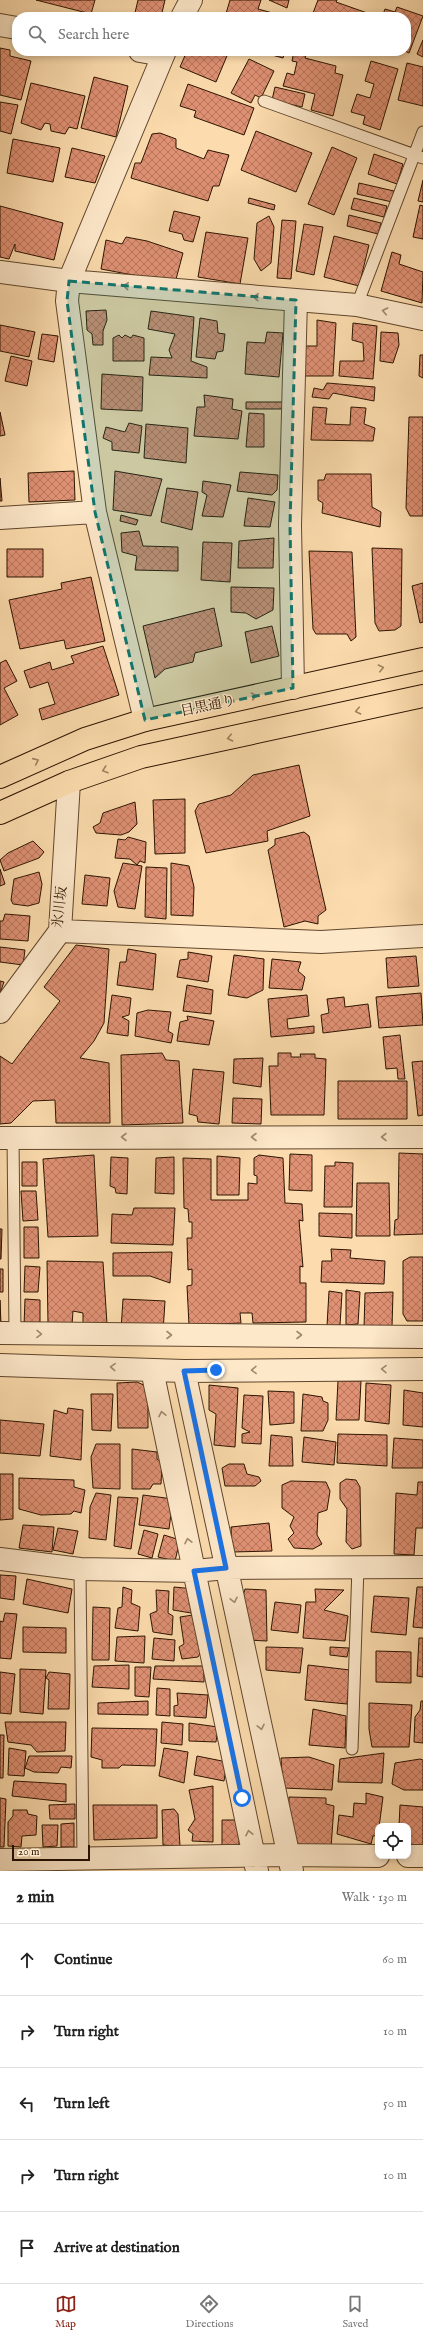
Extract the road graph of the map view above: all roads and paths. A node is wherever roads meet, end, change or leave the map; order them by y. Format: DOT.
graph roads {
  1 [pos="191,0"];
  2 [pos="185,12"];
  3 [pos="0,25"];
  4 [pos="12,27"];
  5 [pos="163,56"];
  6 [pos="264,101"];
  7 [pos="423,132"];
  8 [pos="418,156"];
  9 [pos="0,272"];
  10 [pos="69,281"];
  11 [pos="296,300"];
  12 [pos="357,305"];
  13 [pos="423,319"];
  14 [pos="95,512"];
  15 [pos="0,518"];
  16 [pos="423,659"];
  17 [pos="293,688"];
  18 [pos="423,696"];
  19 [pos="145,720"];
  20 [pos="0,776"];
  21 [pos="69,782"];
  22 [pos="0,813"];
  23 [pos="60,931"];
  24 [pos="423,936"];
  25 [pos="0,1012"];
  26 [pos="423,1137"];
  27 [pos="7,1138"];
  28 [pos="7,1333"];
  29 [pos="423,1337"];
  30 [pos="0,1365"];
  31 [pos="423,1369"];
  32 [pos="152,1370"];
  33 [pos="184,1371"];
  34 [pos="0,1559"];
  35 [pos="358,1566"];
  36 [pos="423,1567"];
  37 [pos="226,1568"];
  38 [pos="80,1569"];
  39 [pos="194,1571"];
  40 [pos="352,1749"];
  41 [pos="375,1856"];
  42 [pos="411,1856"];
  43 [pos="423,1856"];
  44 [pos="83,1859"];
  45 [pos="0,1860"];
  46 [pos="291,1863"];
  47 [pos="256,1864"];
  1 -- 2 [label="street"];
  3 -- 4 [label="street"];
  5 -- 10 [label="street"];
  6 -- 8 [label="lane"];
  7 -- 8 [label="lane"];
  8 -- 12 [label="lane"];
  9 -- 10 [label="street"];
  11 -- 10 [label="street, one-way"];
  10 -- 14 [label="street"];
  11 -- 12 [label="street"];
  11 -- 17 [label="street"];
  13 -- 12 [label="street, one-way"];
  14 -- 15 [label="street"];
  14 -- 19 [label="street"];
  17 -- 16 [label="main road, 目黒通り, one-way"];
  19 -- 17 [label="main road, 目黒通り, one-way"];
  18 -- 21 [label="main road, one-way"];
  20 -- 19 [label="main road, 目黒通り, one-way"];
  21 -- 22 [label="main road"];
  21 -- 23 [label="street, 氷川坂"];
  23 -- 24 [label="street"];
  23 -- 25 [label="street, 氷川坂"];
  26 -- 27 [label="street, one-way"];
  27 -- 28 [label="lane"];
  28 -- 29 [label="street, one-way"];
  32 -- 30 [label="street, one-way"];
  31 -- 33 [label="street, one-way"];
  32 -- 33 [label="street"];
  39 -- 32 [label="street, one-way"];
  33 -- 37 [label="street"];
  34 -- 38 [label="street"];
  35 -- 36 [label="street"];
  35 -- 37 [label="street"];
  35 -- 40 [label="lane"];
  37 -- 39 [label="street"];
  37 -- 46 [label="street, one-way"];
  38 -- 39 [label="street"];
  38 -- 44 [label="lane"];
  47 -- 39 [label="street, one-way"];
  41 -- 46 [label="street"];
  42 -- 43 [label="street"];
  44 -- 45 [label="street"];
  44 -- 47 [label="street"];
  46 -- 47 [label="street"];
}
